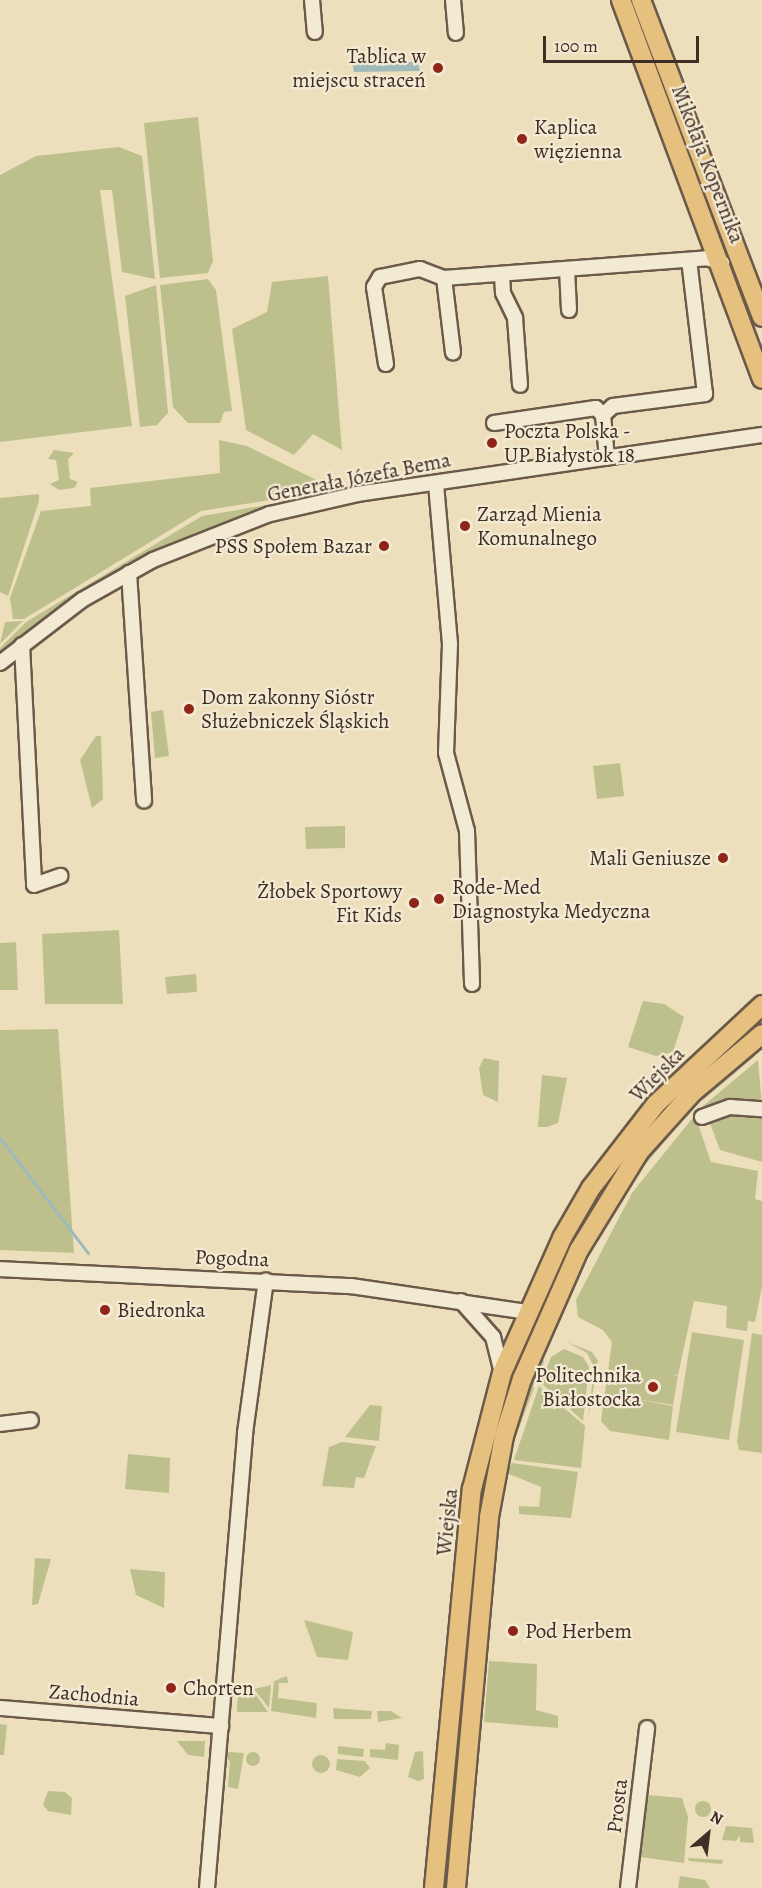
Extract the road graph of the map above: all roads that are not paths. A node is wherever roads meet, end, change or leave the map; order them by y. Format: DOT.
graph roads {
  1 [pos="312,0"];
  2 [pos="453,0"];
  3 [pos="621,0"];
  4 [pos="641,0"];
  5 [pos="315,32"];
  6 [pos="456,33"];
  7 [pos="689,260"];
  8 [pos="715,260"];
  9 [pos="567,269"];
  10 [pos="502,274"];
  11 [pos="444,278"];
  12 [pos="735,302"];
  13 [pos="759,309"];
  14 [pos="569,310"];
  15 [pos="453,352"];
  16 [pos="386,364"];
  17 [pos="762,379"];
  18 [pos="520,386"];
  19 [pos="603,415"];
  20 [pos="494,423"];
  21 [pos="762,435"];
  22 [pos="607,458"];
  23 [pos="436,484"];
  24 [pos="129,573"];
  25 [pos="22,645"];
  26 [pos="0,663"];
  27 [pos="144,801"];
  28 [pos="60,876"];
  29 [pos="472,984"];
  30 [pos="762,1005"];
  31 [pos="762,1034"];
  32 [pos="762,1109"];
  33 [pos="702,1117"];
  34 [pos="0,1269"];
  35 [pos="266,1280"];
  36 [pos="460,1301"];
  37 [pos="528,1312"];
  38 [pos="548,1320"];
  39 [pos="502,1373"];
  40 [pos="31,1420"];
  41 [pos="0,1424"];
  42 [pos="452,1691"];
  43 [pos="474,1691"];
  44 [pos="0,1708"];
  45 [pos="221,1726"];
  46 [pos="647,1728"];
  47 [pos="446,1744"];
  48 [pos="468,1746"];
  49 [pos="207,1888"];
  50 [pos="434,1888"];
  51 [pos="456,1888"];
  52 [pos="628,1888"];
  1 -- 5 [label="street"];
  2 -- 6 [label="street"];
  3 -- 8 [label="main road, Mikołaja Kopernika"];
  4 -- 13 [label="main road, Mikołaja Kopernika"];
  7 -- 8 [label="street"];
  7 -- 9 [label="street"];
  7 -- 19 [label="street"];
  8 -- 12 [label="main road, Mikołaja Kopernika"];
  9 -- 10 [label="street"];
  9 -- 14 [label="street"];
  10 -- 11 [label="street"];
  10 -- 18 [label="street"];
  11 -- 15 [label="street"];
  11 -- 16 [label="street"];
  12 -- 13 [label="main road"];
  12 -- 17 [label="main road, Mikołaja Kopernika"];
  19 -- 20 [label="street"];
  19 -- 22 [label="street"];
  21 -- 22 [label="street, Generała Józefa Bema"];
  22 -- 23 [label="street, Generała Józefa Bema"];
  23 -- 24 [label="street, Generała Józefa Bema"];
  23 -- 29 [label="street"];
  24 -- 25 [label="street, Generała Józefa Bema"];
  24 -- 27 [label="street"];
  25 -- 26 [label="street, Generała Józefa Bema"];
  25 -- 28 [label="street"];
  30 -- 37 [label="main road, Wiejska"];
  31 -- 38 [label="main road, Wiejska"];
  32 -- 33 [label="street"];
  34 -- 35 [label="street, Pogodna"];
  35 -- 36 [label="street, Pogodna"];
  35 -- 45 [label="street"];
  36 -- 37 [label="street, Pogodna"];
  36 -- 39 [label="street"];
  37 -- 38 [label="main road"];
  37 -- 39 [label="main road, Wiejska"];
  38 -- 43 [label="main road, Wiejska"];
  39 -- 42 [label="main road, Wiejska"];
  40 -- 41 [label="street"];
  42 -- 43 [label="main road"];
  42 -- 47 [label="main road, Wiejska"];
  43 -- 48 [label="main road, Wiejska"];
  44 -- 45 [label="street, Zachodnia"];
  45 -- 49 [label="street"];
  46 -- 52 [label="street, Prosta"];
  47 -- 48 [label="main road"];
  47 -- 50 [label="main road, Wiejska"];
  48 -- 51 [label="main road, Wiejska"];
}
